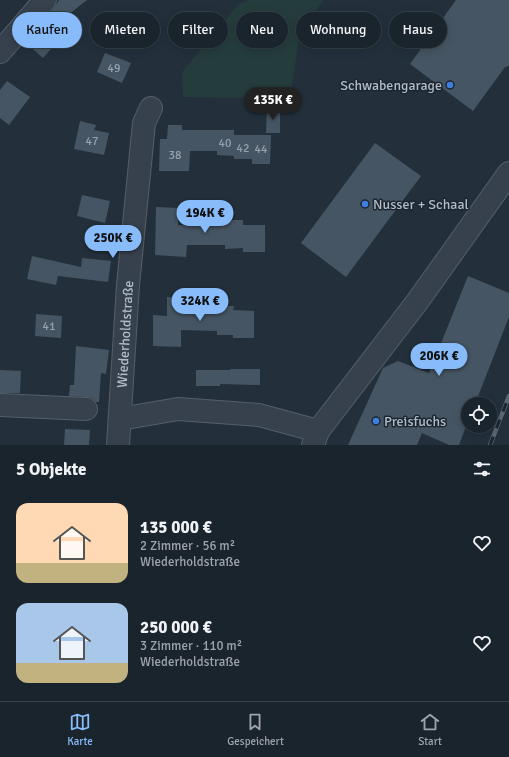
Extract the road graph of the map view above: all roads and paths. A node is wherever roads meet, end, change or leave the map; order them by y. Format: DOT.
graph roads {
  1 [pos="45,0"];
  2 [pos="0,52"];
  3 [pos="151,108"];
  4 [pos="509,173"];
  5 [pos="0,405"];
  6 [pos="86,409"];
  7 [pos="120,419"];
  8 [pos="315,438"];
  9 [pos="118,445"];
  1 -- 2 [label="street"];
  3 -- 7 [label="street, Wiederholdstraße"];
  4 -- 8 [label="street"];
  5 -- 6 [label="street"];
  7 -- 8 [label="street"];
  7 -- 9 [label="street, Wiederholdstraße"];
}
